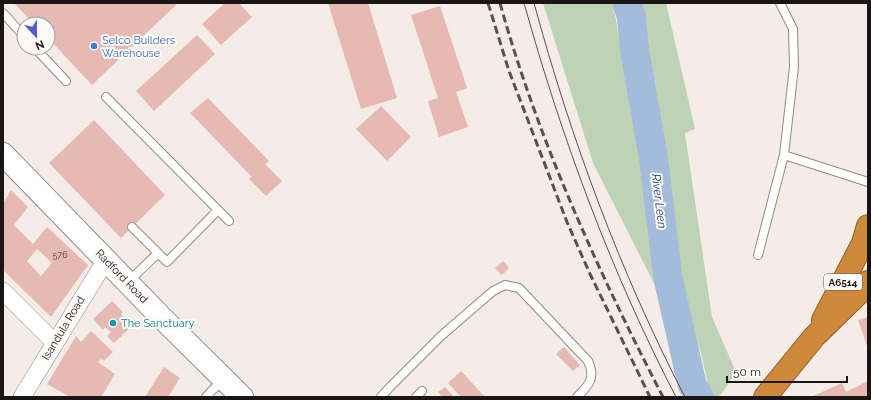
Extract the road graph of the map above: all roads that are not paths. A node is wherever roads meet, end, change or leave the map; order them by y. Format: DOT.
graph roads {
  1 [pos="780,3"];
  2 [pos="3,14"];
  3 [pos="16,28"];
  4 [pos="43,56"];
  5 [pos="66,81"];
  6 [pos="106,97"];
  7 [pos="784,155"];
  8 [pos="5,163"];
  9 [pos="868,182"];
  10 [pos="218,210"];
  11 [pos="229,221"];
  12 [pos="868,226"];
  13 [pos="132,227"];
  14 [pos="158,253"];
  15 [pos="758,255"];
  16 [pos="106,260"];
  17 [pos="128,282"];
  18 [pos="867,286"];
  19 [pos="3,291"];
  20 [pos="814,337"];
  21 [pos="54,342"];
  22 [pos="224,379"];
  23 [pos="22,397"];
  24 [pos="206,397"];
  25 [pos="242,397"];
  26 [pos="381,397"];
  27 [pos="577,397"];
  28 [pos="765,397"];
  1 -- 7 [label="lane"];
  2 -- 3 [label="lane"];
  4 -- 5 [label="lane"];
  6 -- 10 [label="lane"];
  7 -- 9 [label="lane"];
  7 -- 15 [label="lane"];
  8 -- 16 [label="street, Radford Road"];
  10 -- 11 [label="lane"];
  10 -- 14 [label="lane"];
  12 -- 20 [label="highway, A6514"];
  13 -- 14 [label="lane"];
  14 -- 17 [label="lane"];
  16 -- 17 [label="street, Radford Road"];
  16 -- 21 [label="street, Isandula Road"];
  17 -- 22 [label="street, Radford Road"];
  18 -- 20 [label="highway, A6514"];
  19 -- 21 [label="street"];
  20 -- 28 [label="highway, A6514"];
  21 -- 23 [label="street, Isandula Road"];
  22 -- 24 [label="lane"];
  22 -- 25 [label="street, Radford Road"];
  26 -- 27 [label="lane"];
}
